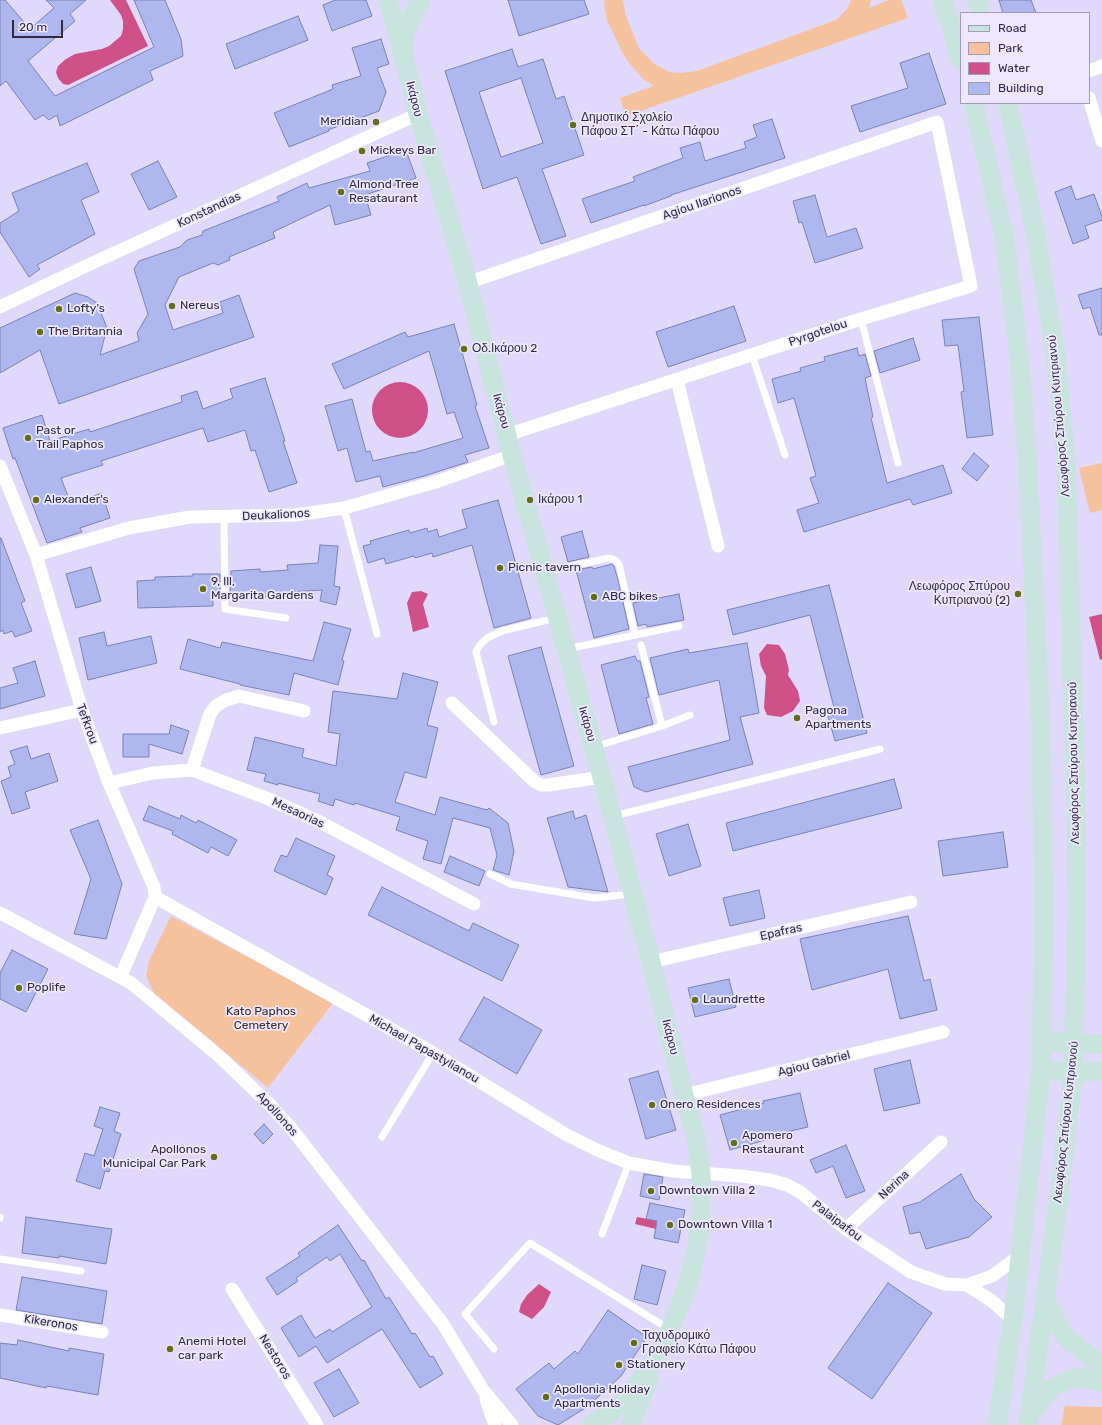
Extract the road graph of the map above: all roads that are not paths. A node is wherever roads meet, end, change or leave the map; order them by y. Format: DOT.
graph roads {
  1 [pos="388,0"];
  2 [pos="421,0"];
  3 [pos="943,0"];
  4 [pos="977,0"];
  5 [pos="981,12"];
  6 [pos="404,57"];
  7 [pos="960,57"];
  8 [pos="1102,66"];
  9 [pos="1090,71"];
  10 [pos="1090,101"];
  11 [pos="974,104"];
  12 [pos="1008,104"];
  13 [pos="418,114"];
  14 [pos="937,122"];
  15 [pos="1102,141"];
  16 [pos="467,283"];
  17 [pos="0,307"];
  18 [pos="861,318"];
  19 [pos="752,355"];
  20 [pos="677,380"];
  21 [pos="507,435"];
  22 [pos="512,455"];
  23 [pos="786,455"];
  24 [pos="898,463"];
  25 [pos="0,466"];
  26 [pos="344,508"];
  27 [pos="224,518"];
  28 [pos="718,546"];
  29 [pos="36,556"];
  30 [pos="545,572"];
  31 [pos="286,618"];
  32 [pos="558,618"];
  33 [pos="679,626"];
  34 [pos="377,634"];
  35 [pos="635,635"];
  36 [pos="641,645"];
  37 [pos="566,649"];
  38 [pos="452,703"];
  39 [pos="82,710"];
  40 [pos="304,711"];
  41 [pos="690,715"];
  42 [pos="494,722"];
  43 [pos="662,726"];
  44 [pos="0,728"];
  45 [pos="594,748"];
  46 [pos="880,749"];
  47 [pos="192,770"];
  48 [pos="602,777"];
  49 [pos="109,783"];
  50 [pos="612,816"];
  51 [pos="490,874"];
  52 [pos="632,894"];
  53 [pos="155,897"];
  54 [pos="911,902"];
  55 [pos="474,904"];
  56 [pos="0,913"];
  57 [pos="651,962"];
  58 [pos="121,976"];
  59 [pos="943,1032"];
  60 [pos="1042,1041"];
  61 [pos="1075,1044"];
  62 [pos="1102,1044"];
  63 [pos="433,1053"];
  64 [pos="1041,1070"];
  65 [pos="1102,1071"];
  66 [pos="1073,1073"];
  67 [pos="684,1095"];
  68 [pos="382,1137"];
  69 [pos="941,1142"];
  70 [pos="629,1163"];
  71 [pos="701,1174"];
  72 [pos="846,1229"];
  73 [pos="602,1234"];
  74 [pos="1021,1255"];
  75 [pos="0,1259"];
  76 [pos="82,1271"];
  77 [pos="967,1285"];
  78 [pos="232,1289"];
  79 [pos="1045,1299"];
  80 [pos="0,1315"];
  81 [pos="1013,1320"];
  82 [pos="671,1330"];
  83 [pos="102,1332"];
  84 [pos="494,1349"];
  85 [pos="658,1355"];
  86 [pos="1102,1365"];
  87 [pos="1102,1382"];
  88 [pos="483,1390"];
  89 [pos="1029,1420"];
  90 [pos="317,1425"];
  91 [pos="495,1425"];
  92 [pos="512,1425"];
  93 [pos="592,1425"];
  94 [pos="630,1425"];
  95 [pos="997,1425"];
  1 -- 6 [label="main road, Ικάρου"];
  2 -- 6 [label="main road"];
  3 -- 7 [label="main road"];
  4 -- 5 [label="main road"];
  6 -- 13 [label="main road, Ικάρου"];
  8 -- 9 [label="street"];
  10 -- 15 [label="street"];
  11 -- 60 [label="main road"];
  12 -- 61 [label="main road, Λεωφόρος Σπύρου Κυπριανού"];
  13 -- 16 [label="main road, Ικάρου"];
  13 -- 17 [label="street, Konstandias"];
  14 -- 16 [label="street, Agiou Ilarionos"];
  14 -- 18 [label="street, Pyrgotelou"];
  16 -- 21 [label="main road, Ικάρου"];
  18 -- 19 [label="street, Pyrgotelou"];
  18 -- 24 [label="lane"];
  19 -- 20 [label="street, Pyrgotelou"];
  19 -- 23 [label="lane"];
  20 -- 21 [label="street, Pyrgotelou"];
  20 -- 28 [label="street"];
  21 -- 22 [label="main road, Ικάρου"];
  22 -- 26 [label="street, Deukalionos"];
  22 -- 30 [label="main road, Ικάρου"];
  25 -- 29 [label="street, Tefkrou"];
  26 -- 27 [label="street, Deukalionos"];
  26 -- 34 [label="lane"];
  27 -- 29 [label="street, Deukalionos"];
  27 -- 31 [label="lane"];
  29 -- 39 [label="street, Tefkrou"];
  30 -- 32 [label="main road, Ικάρου"];
  30 -- 35 [label="lane"];
  32 -- 37 [label="main road, Ικάρου"];
  32 -- 42 [label="lane"];
  33 -- 35 [label="lane"];
  35 -- 37 [label="lane"];
  36 -- 43 [label="lane"];
  37 -- 45 [label="main road, Ικάρου"];
  38 -- 48 [label="street"];
  39 -- 44 [label="street"];
  39 -- 49 [label="street, Tefkrou"];
  40 -- 47 [label="street"];
  41 -- 43 [label="lane"];
  43 -- 45 [label="lane"];
  45 -- 48 [label="main road, Ικάρου"];
  46 -- 50 [label="lane"];
  47 -- 49 [label="street, Mesaorias"];
  47 -- 55 [label="street, Mesaorias"];
  48 -- 50 [label="main road, Ικάρου"];
  49 -- 53 [label="street, Tefkrou"];
  50 -- 52 [label="main road, Ικάρου"];
  51 -- 52 [label="lane"];
  52 -- 57 [label="main road, Ικάρου"];
  53 -- 58 [label="street"];
  53 -- 63 [label="street, Michael Papastylianou"];
  54 -- 57 [label="street, Epafras"];
  56 -- 58 [label="street, Apollonos"];
  57 -- 67 [label="main road, Ικάρου"];
  58 -- 88 [label="street, Apollonos"];
  59 -- 67 [label="street, Agiou Gabriel"];
  60 -- 61 [label="main road"];
  60 -- 64 [label="main road"];
  61 -- 62 [label="main road"];
  61 -- 66 [label="main road, Λεωφόρος Σπύρου Κυπριανού"];
  63 -- 68 [label="lane"];
  63 -- 70 [label="street, Michael Papastylianou"];
  64 -- 66 [label="main road"];
  64 -- 74 [label="main road"];
  65 -- 66 [label="main road"];
  66 -- 79 [label="main road, Λεωφόρος Σπύρου Κυπριανού"];
  67 -- 71 [label="main road, Ικάρου"];
  69 -- 72 [label="street, Nerina"];
  70 -- 71 [label="street, Michael Papastylianou"];
  70 -- 73 [label="lane"];
  71 -- 72 [label="street, Palaipafou"];
  71 -- 82 [label="main road, Ικάρου"];
  72 -- 77 [label="street, Palaipafou"];
  74 -- 77 [label="street"];
  74 -- 81 [label="main road"];
  75 -- 76 [label="lane"];
  77 -- 81 [label="street"];
  78 -- 90 [label="street, Nestoros"];
  79 -- 86 [label="main road"];
  79 -- 89 [label="main road, Λεωφόρος Σπύρου Κυπριανού"];
  80 -- 83 [label="street, Kikeronos"];
  81 -- 95 [label="main road"];
  82 -- 84 [label="lane"];
  82 -- 85 [label="main road, Ικάρου"];
  85 -- 93 [label="main road, Ικάρου"];
  85 -- 94 [label="main road"];
  87 -- 89 [label="main road"];
  88 -- 91 [label="street, Apollonos"];
  88 -- 92 [label="street, Apollonos"];
}
